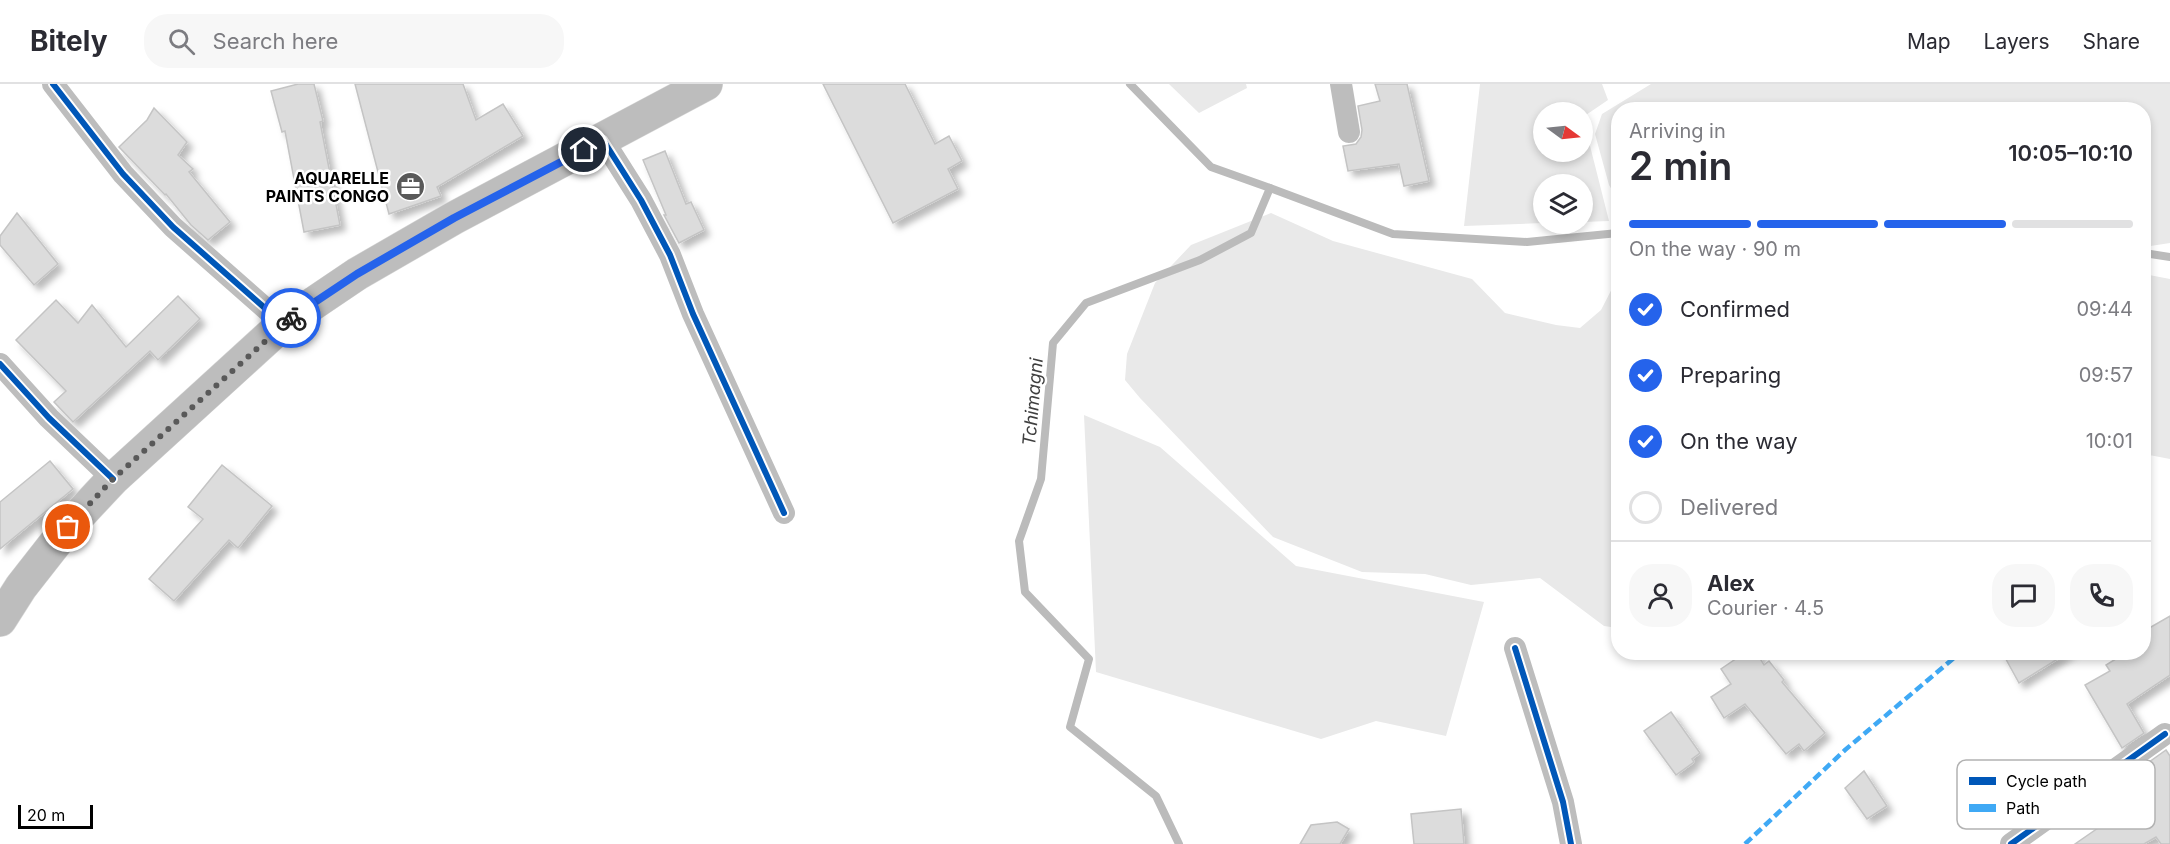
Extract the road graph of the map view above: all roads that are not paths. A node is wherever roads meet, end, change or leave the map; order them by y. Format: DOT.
graph roads {
  1 [pos="53,84"];
  2 [pos="706,84"];
  3 [pos="1341,84"];
  4 [pos="1349,132"];
  5 [pos="603,140"];
  6 [pos="283,324"];
  7 [pos="0,364"];
  8 [pos="113,479"];
  9 [pos="784,513"];
  10 [pos="0,620"];
  11 [pos="1515,648"];
  12 [pos="2165,734"];
  13 [pos="2129,760"];
  14 [pos="2033,829"];
  15 [pos="1571,844"];
  16 [pos="2012,844"];
  1 -- 6 [label="street"];
  2 -- 5 [label="highway"];
  3 -- 4 [label="street"];
  5 -- 6 [label="highway"];
  5 -- 9 [label="street"];
  6 -- 8 [label="highway"];
  7 -- 8 [label="street"];
  8 -- 10 [label="highway"];
  11 -- 15 [label="street"];
  12 -- 13 [label="street"];
  14 -- 16 [label="street"];
}
